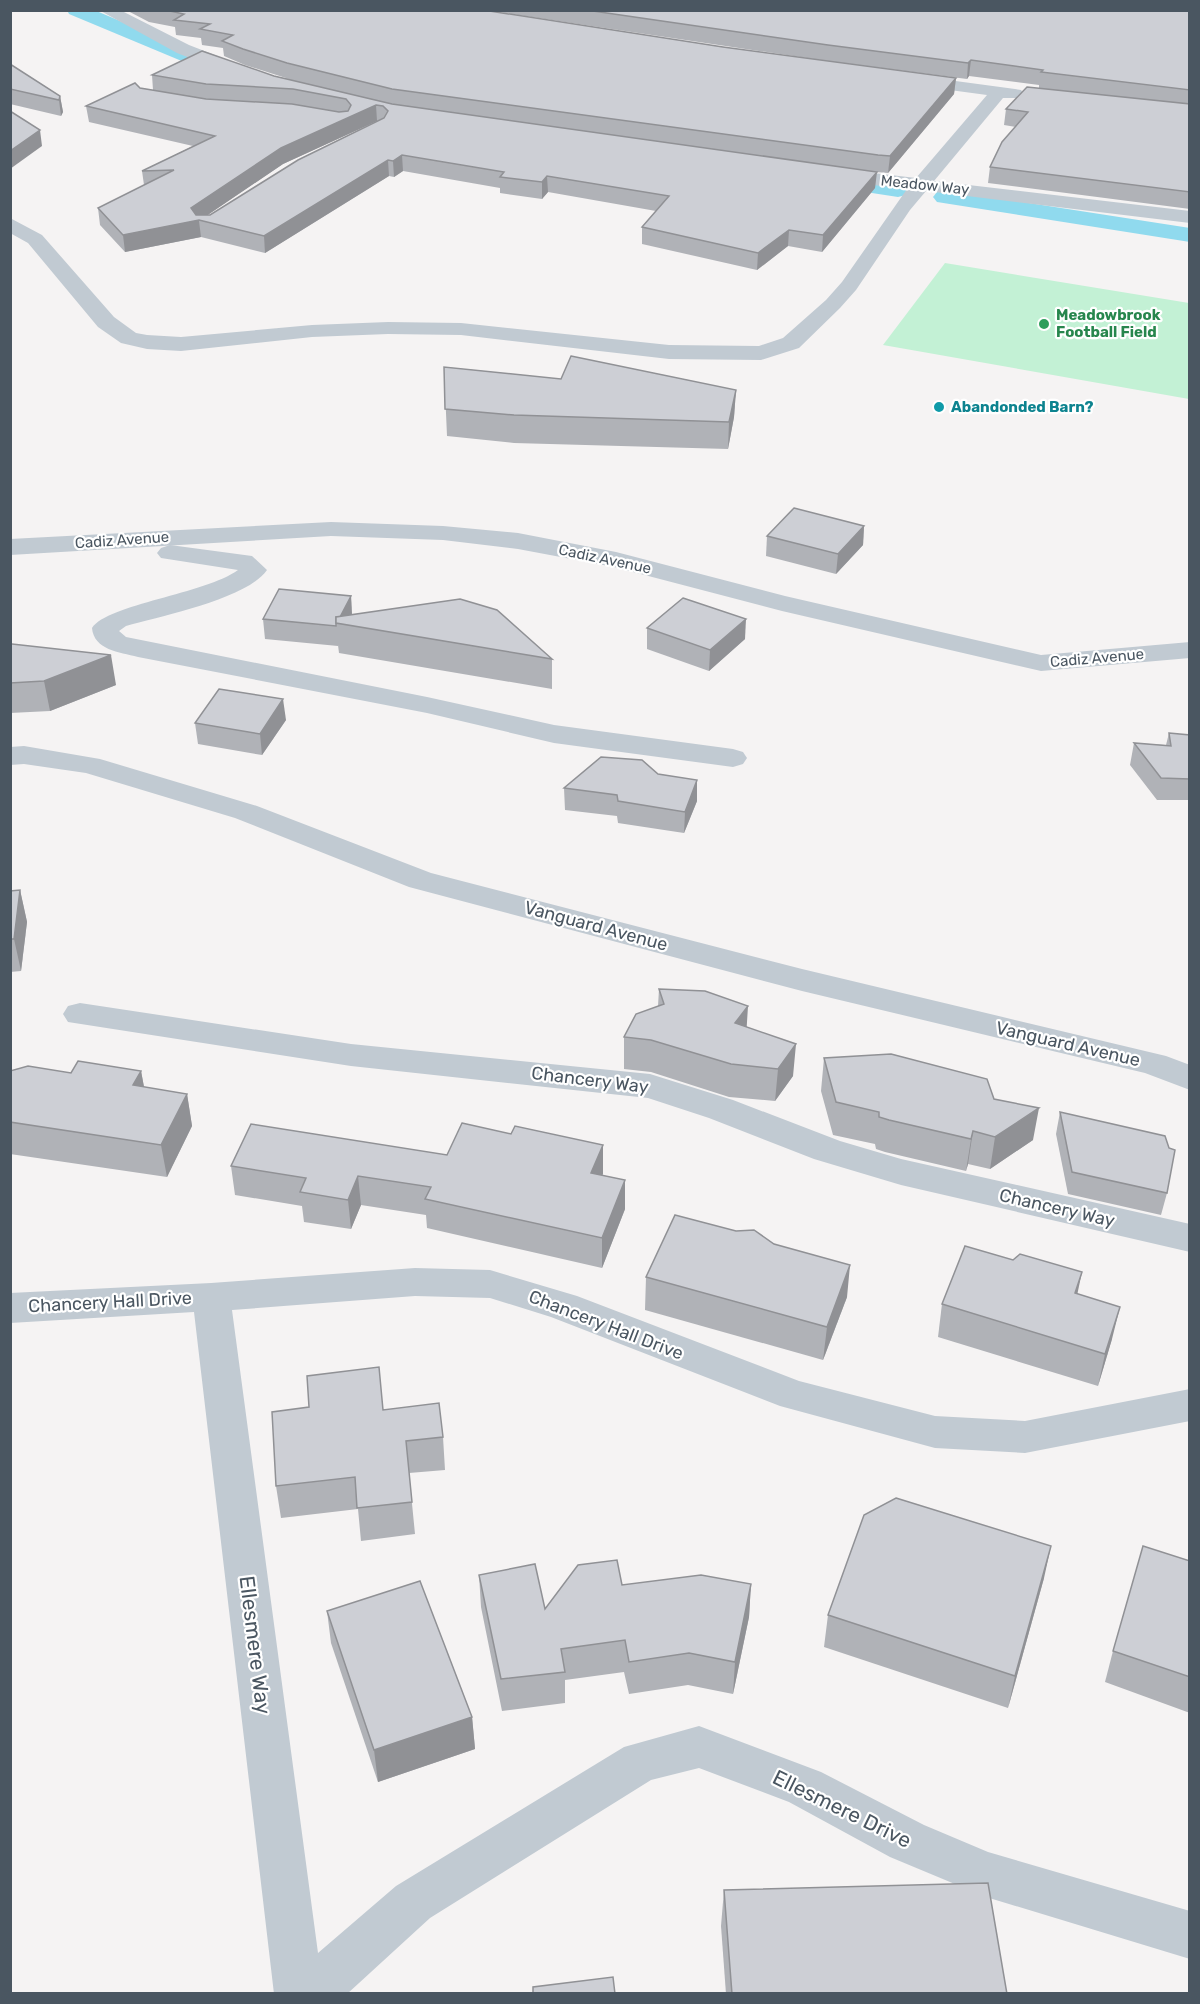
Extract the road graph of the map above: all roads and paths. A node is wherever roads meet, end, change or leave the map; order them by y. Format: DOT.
graph roads {
  1 [pos="107,10"];
  2 [pos="249,74"];
  3 [pos="895,78"];
  4 [pos="999,92"];
  5 [pos="1035,96"];
  6 [pos="818,172"];
  7 [pos="921,183"];
  8 [pos="880,202"];
  9 [pos="903,206"];
  10 [pos="1190,217"];
  11 [pos="10,225"];
  12 [pos="60,544"];
  13 [pos="10,547"];
  14 [pos="1190,650"];
  15 [pos="10,756"];
  16 [pos="733,758"];
  17 [pos="80,1014"];
  18 [pos="1190,1078"];
  19 [pos="1190,1238"];
  20 [pos="211,1297"];
  21 [pos="10,1308"];
  22 [pos="1190,1406"];
  23 [pos="1190,1935"];
  24 [pos="299,1994"];
  25 [pos="309,1994"];
  1 -- 2 [label="street"];
  3 -- 4 [label="street"];
  4 -- 5 [label="street"];
  4 -- 7 [label="street"];
  6 -- 7 [label="street, Meadow Way"];
  7 -- 9 [label="street"];
  7 -- 10 [label="street, Meadow Way"];
  8 -- 9 [label="street"];
  9 -- 11 [label="street"];
  12 -- 13 [label="street, Cadiz Avenue"];
  12 -- 14 [label="street, Cadiz Avenue"];
  12 -- 16 [label="street"];
  15 -- 18 [label="street, Vanguard Avenue"];
  17 -- 19 [label="street, Chancery Way"];
  20 -- 21 [label="street, Chancery Hall Drive"];
  20 -- 22 [label="street, Chancery Hall Drive"];
  20 -- 24 [label="street, Ellesmere Way"];
  23 -- 25 [label="street, Ellesmere Drive"];
}
